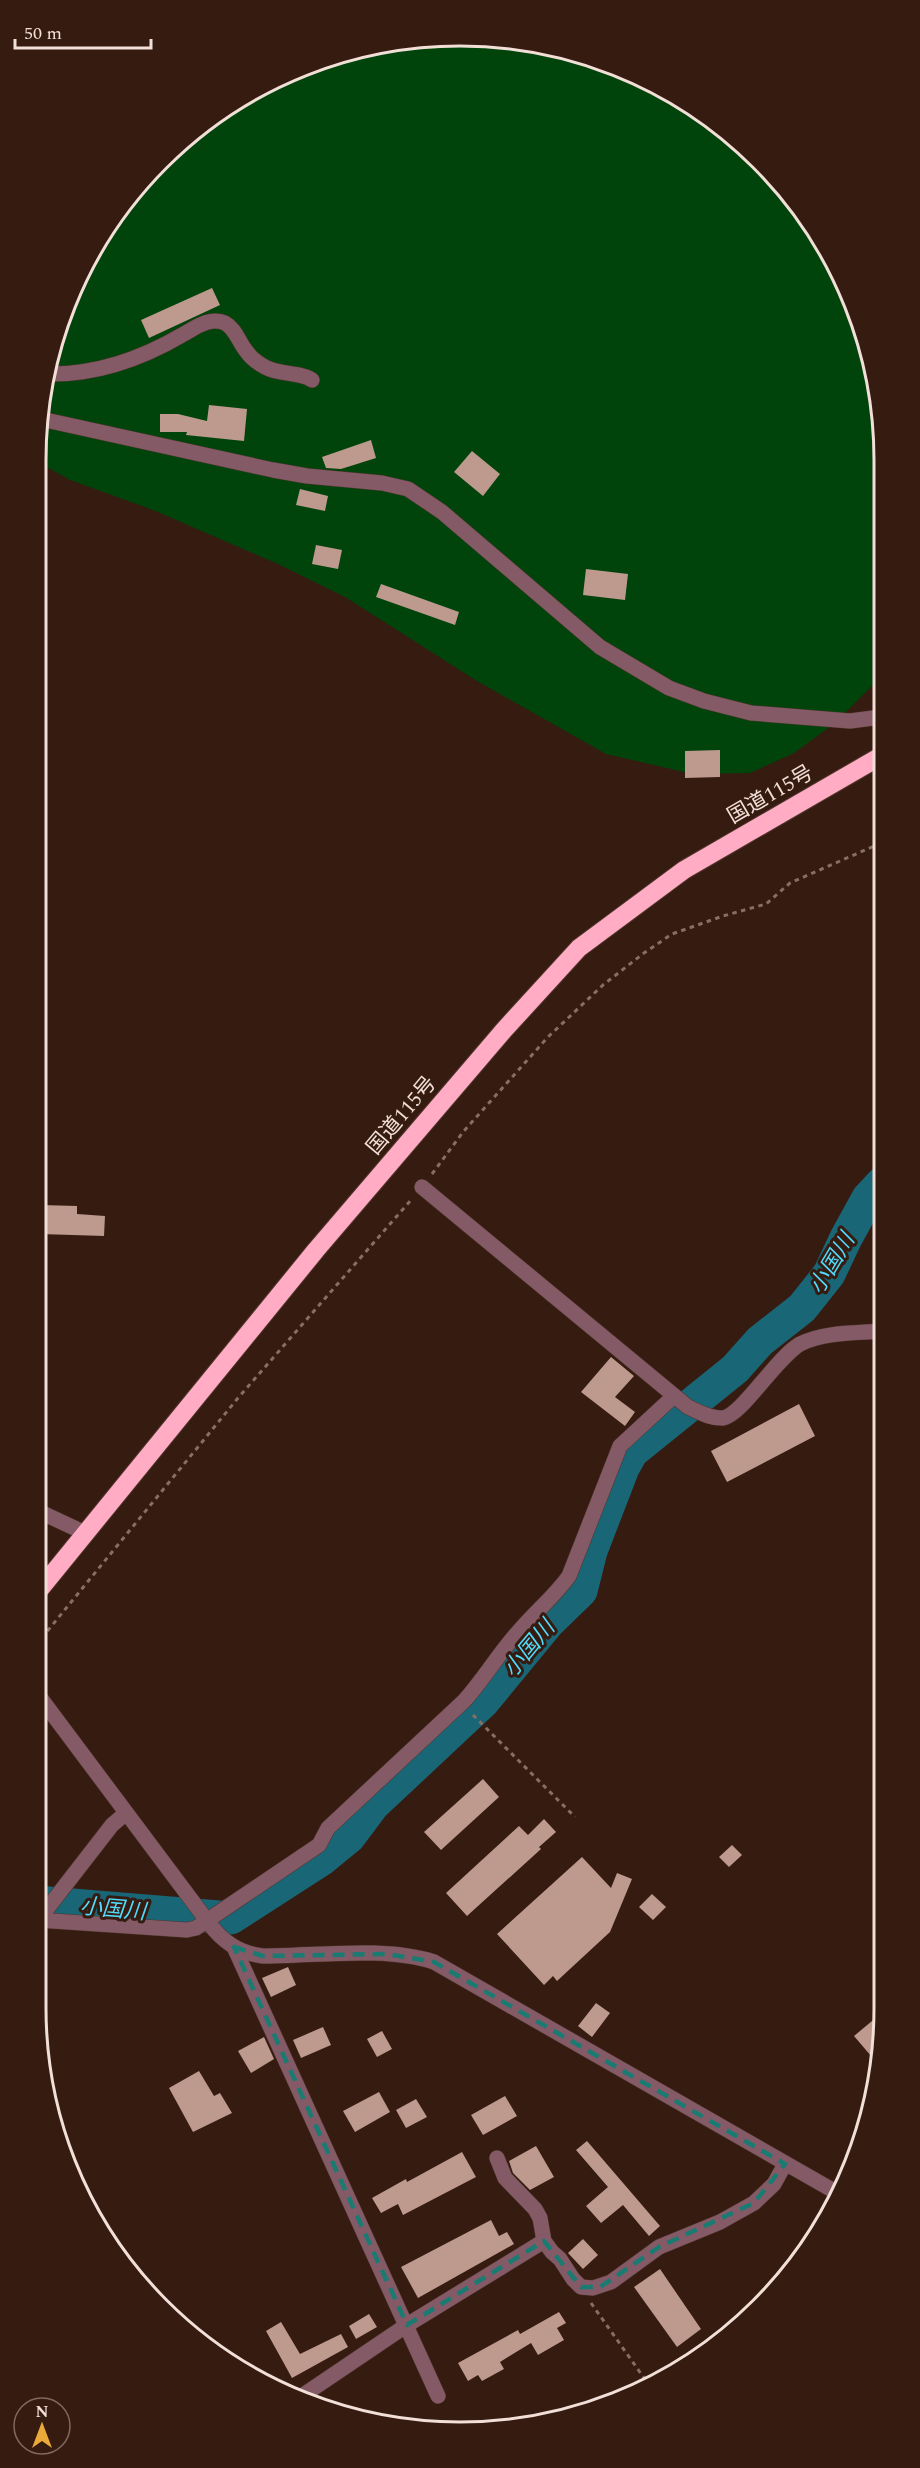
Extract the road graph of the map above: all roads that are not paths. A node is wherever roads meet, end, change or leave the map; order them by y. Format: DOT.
graph roads {
  1 [pos="55,374"];
  2 [pos="312,380"];
  3 [pos="48,421"];
  4 [pos="874,718"];
  5 [pos="874,760"];
  6 [pos="422,1187"];
  7 [pos="874,1333"];
  8 [pos="674,1395"];
  9 [pos="46,1515"];
  10 [pos="85,1533"];
  11 [pos="46,1582"];
  12 [pos="46,1705"];
  13 [pos="126,1813"];
  14 [pos="46,1910"];
  15 [pos="46,1922"];
  16 [pos="208,1922"];
  17 [pos="234,1947"];
  18 [pos="497,2158"];
  19 [pos="785,2164"];
  20 [pos="832,2190"];
  21 [pos="544,2241"];
  22 [pos="407,2325"];
  23 [pos="308,2392"];
  24 [pos="438,2396"];
  1 -- 2 [label="street"];
  3 -- 4 [label="street"];
  5 -- 10 [label="highway, 国道115号"];
  6 -- 8 [label="street"];
  7 -- 8 [label="street"];
  8 -- 16 [label="street"];
  9 -- 10 [label="street"];
  10 -- 11 [label="highway, 国道115号"];
  12 -- 13 [label="street"];
  13 -- 14 [label="street"];
  13 -- 16 [label="street"];
  15 -- 16 [label="street"];
  16 -- 17 [label="street"];
  17 -- 19 [label="street"];
  17 -- 22 [label="street"];
  18 -- 21 [label="street"];
  19 -- 20 [label="street"];
  19 -- 21 [label="street"];
  21 -- 22 [label="street"];
  22 -- 23 [label="street"];
  22 -- 24 [label="street"];
}
